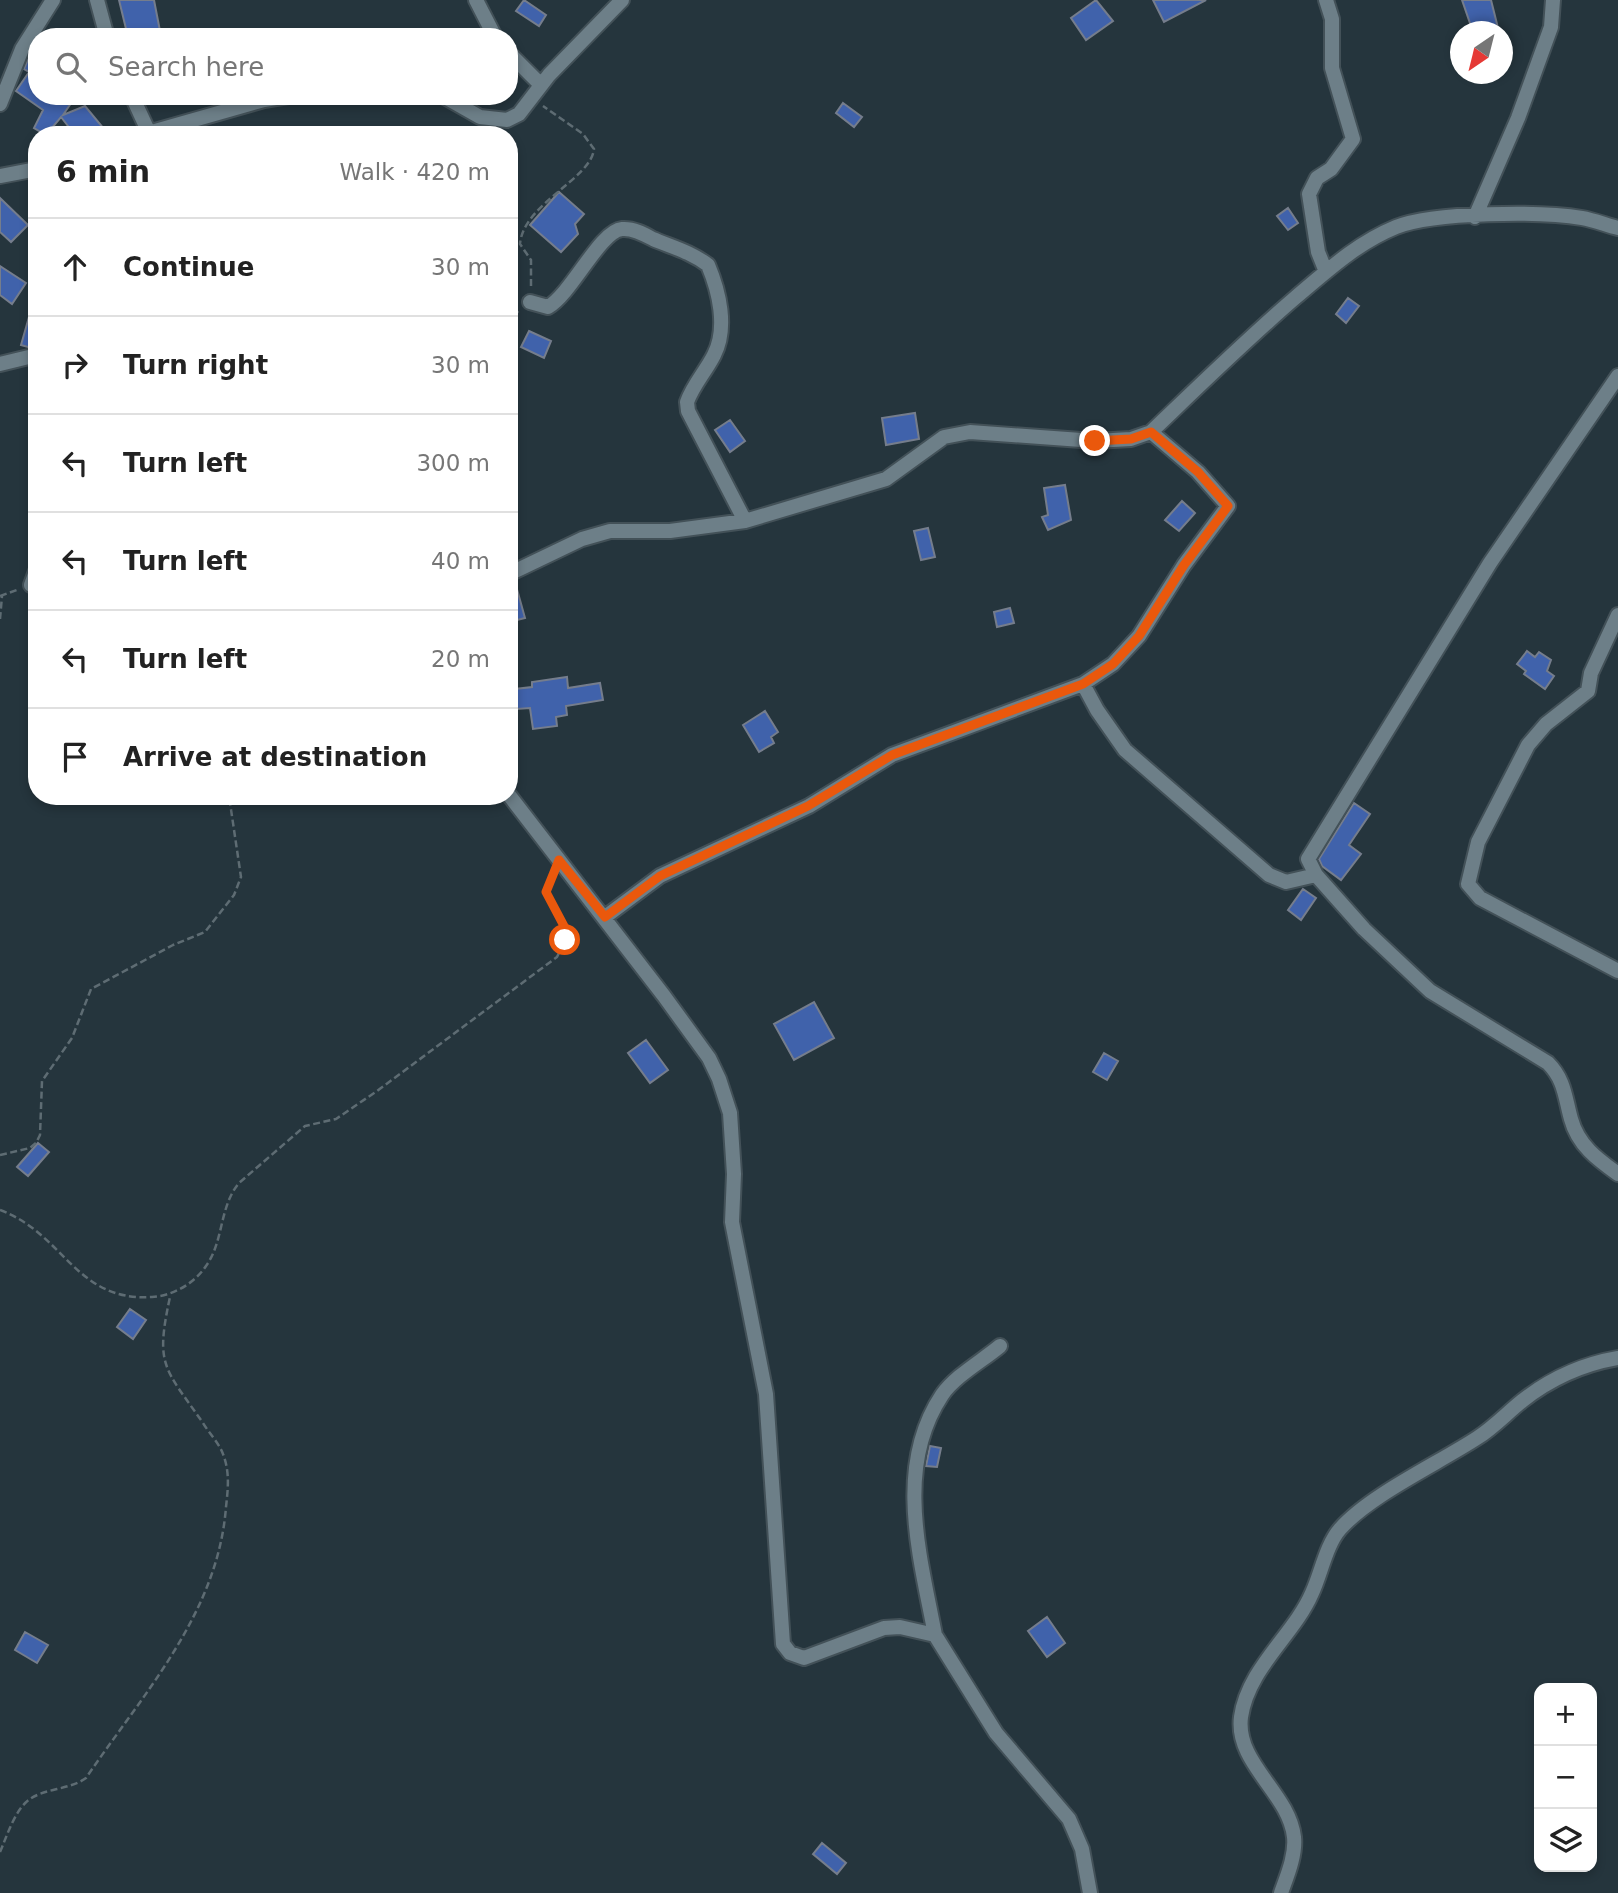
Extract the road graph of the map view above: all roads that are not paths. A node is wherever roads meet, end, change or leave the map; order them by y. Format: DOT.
graph roads {
  1 [pos="53,0"];
  2 [pos="97,0"];
  3 [pos="476,0"];
  4 [pos="622,0"];
  5 [pos="1326,0"];
  6 [pos="1553,0"];
  7 [pos="36,28"];
  8 [pos="105,28"];
  9 [pos="490,28"];
  10 [pos="28,40"];
  11 [pos="518,62"];
  12 [pos="541,85"];
  13 [pos="0,104"];
  14 [pos="136,105"];
  15 [pos="247,105"];
  16 [pos="459,105"];
  17 [pos="144,126"];
  18 [pos="175,126"];
  19 [pos="28,171"];
  20 [pos="0,176"];
  21 [pos="1475,217"];
  22 [pos="1618,228"];
  23 [pos="1326,272"];
  24 [pos="530,302"];
  25 [pos="28,357"];
  26 [pos="0,364"];
  27 [pos="1618,376"];
  28 [pos="1151,432"];
  29 [pos="745,521"];
  30 [pos="518,570"];
  31 [pos="1618,615"];
  32 [pos="1083,684"];
  33 [pos="517,805"];
  34 [pos="1315,875"];
  35 [pos="605,917"];
  36 [pos="1618,971"];
  37 [pos="1618,1174"];
  38 [pos="1000,1346"];
  39 [pos="1618,1359"];
  40 [pos="935,1635"];
  41 [pos="1090,1893"];
  42 [pos="1280,1893"];
  1 -- 7 [label="street"];
  2 -- 8 [label="street"];
  3 -- 9 [label="street"];
  4 -- 12 [label="street"];
  5 -- 23 [label="street"];
  6 -- 21 [label="street"];
  10 -- 13 [label="street"];
  11 -- 12 [label="street"];
  12 -- 16 [label="street"];
  14 -- 17 [label="street"];
  15 -- 18 [label="street"];
  19 -- 20 [label="street"];
  21 -- 22 [label="street"];
  21 -- 23 [label="street"];
  23 -- 28 [label="street"];
  24 -- 29 [label="street"];
  25 -- 26 [label="street"];
  27 -- 34 [label="street"];
  28 -- 29 [label="street"];
  28 -- 32 [label="street"];
  29 -- 30 [label="street"];
  31 -- 36 [label="street"];
  32 -- 34 [label="street"];
  32 -- 35 [label="street"];
  33 -- 35 [label="street"];
  34 -- 37 [label="street"];
  35 -- 40 [label="street"];
  38 -- 40 [label="street"];
  39 -- 42 [label="street"];
  40 -- 41 [label="street"];
}
